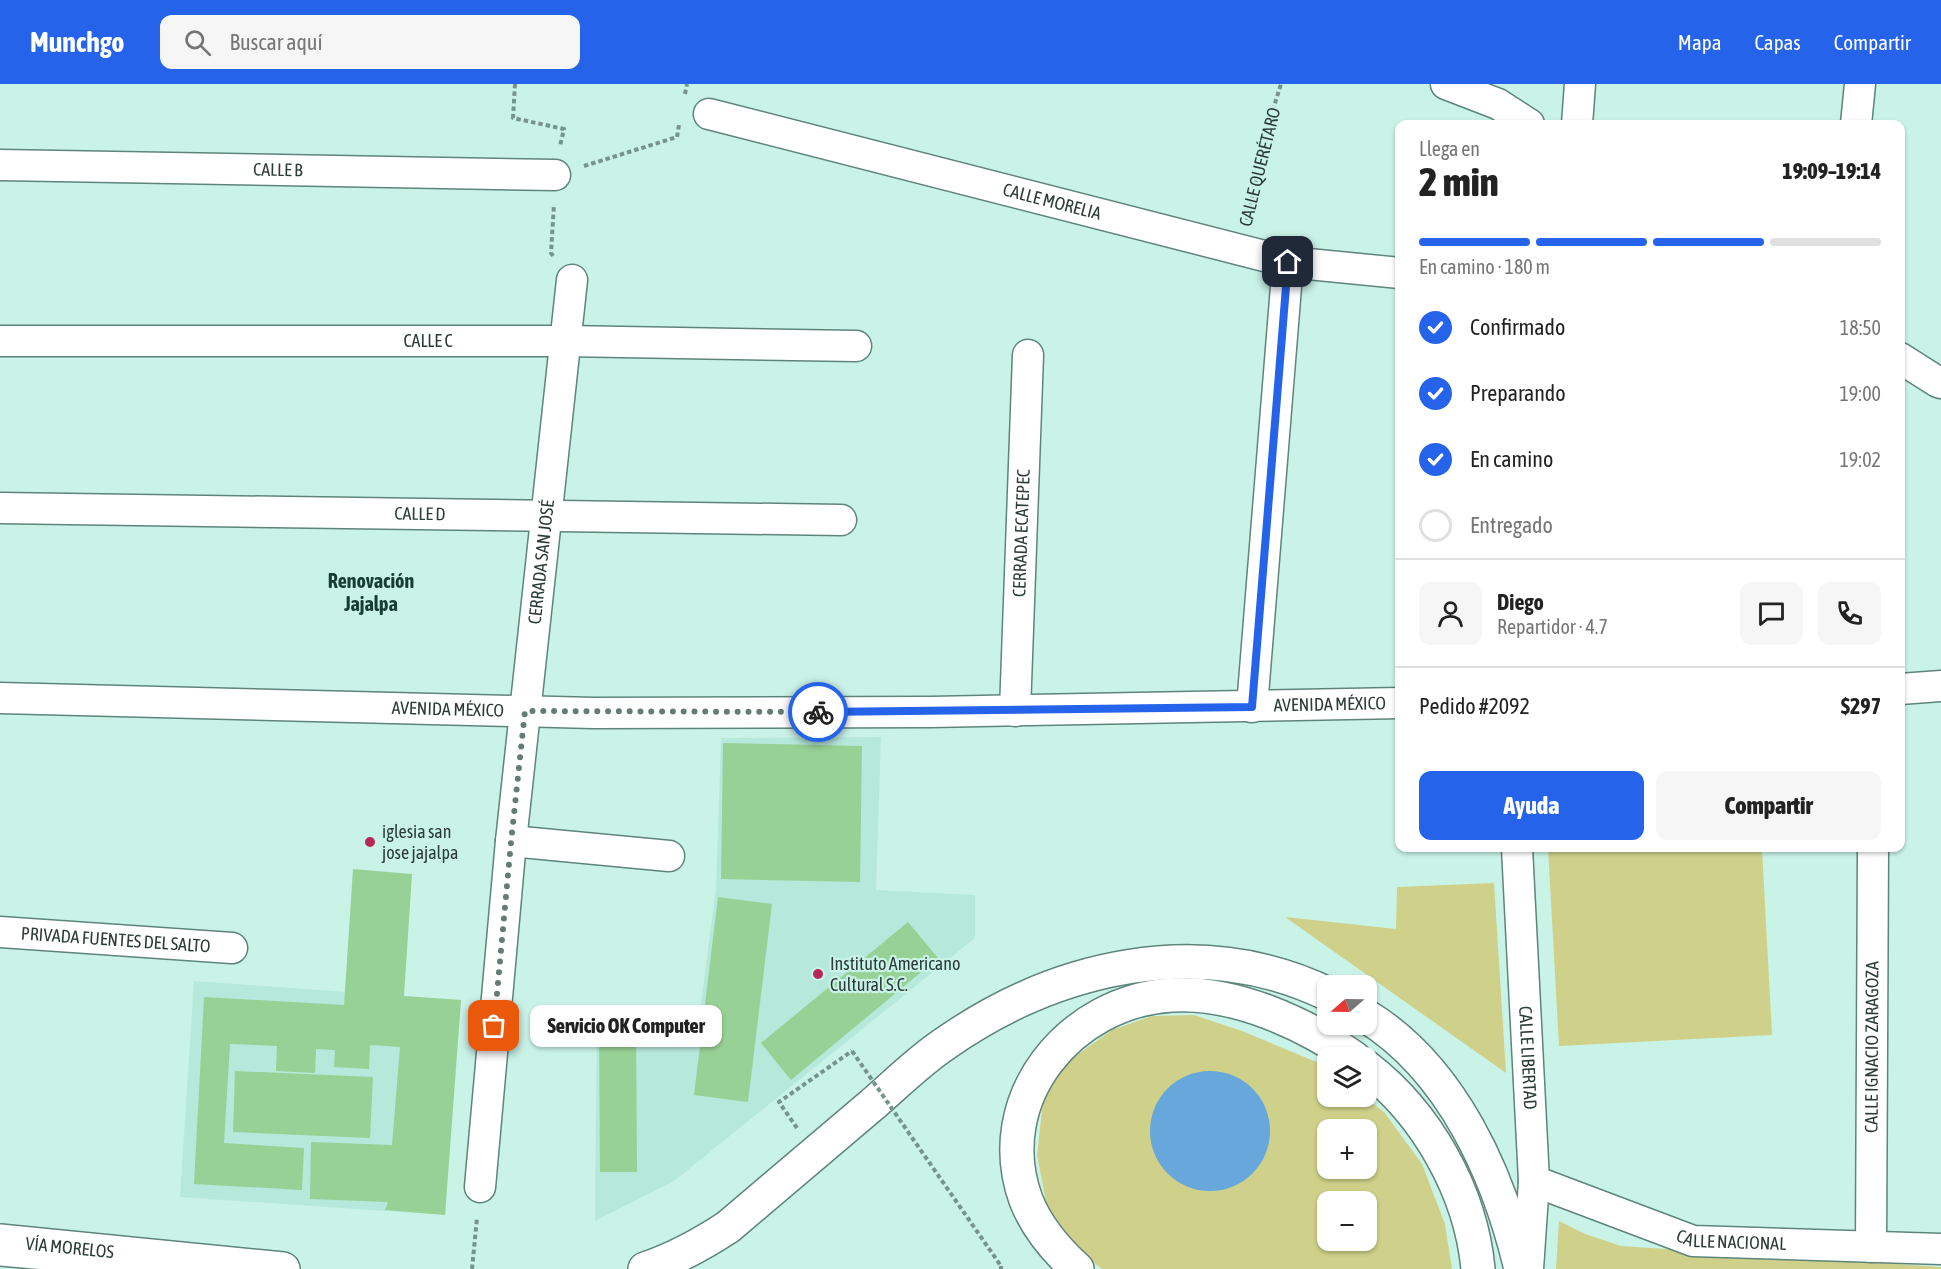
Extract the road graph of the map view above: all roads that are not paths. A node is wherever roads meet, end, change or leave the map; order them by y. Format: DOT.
graph roads {
  1 [pos="1446,84"];
  2 [pos="1580,84"];
  3 [pos="1860,84"];
  4 [pos="695,115"];
  5 [pos="1522,120"];
  6 [pos="1576,120"];
  7 [pos="1856,120"];
  8 [pos="0,165"];
  9 [pos="555,175"];
  10 [pos="1288,262"];
  11 [pos="1395,273"];
  12 [pos="572,280"];
  13 [pos="0,341"];
  14 [pos="565,341"];
  15 [pos="856,346"];
  16 [pos="1028,355"];
  17 [pos="1905,361"];
  18 [pos="1941,382"];
  19 [pos="0,508"];
  20 [pos="546,516"];
  21 [pos="841,520"];
  22 [pos="1941,686"];
  23 [pos="1905,688"];
  24 [pos="0,698"];
  25 [pos="1395,703"];
  26 [pos="1252,707"];
  27 [pos="525,711"];
  28 [pos="1016,711"];
  29 [pos="511,842"];
  30 [pos="1517,852"];
  31 [pos="1873,852"];
  32 [pos="669,856"];
  33 [pos="0,932"];
  34 [pos="232,948"];
  35 [pos="1317,990"];
  36 [pos="1377,1024"];
  37 [pos="1336,1047"];
  38 [pos="1377,1077"];
  39 [pos="1534,1181"];
  40 [pos="480,1187"];
  41 [pos="0,1241"];
  42 [pos="1871,1247"];
  43 [pos="1941,1249"];
  44 [pos="0,1258"];
  45 [pos="118,1269"];
  46 [pos="283,1269"];
  47 [pos="645,1269"];
  48 [pos="1077,1269"];
  49 [pos="1478,1269"];
  50 [pos="1521,1269"];
  51 [pos="1528,1269"];
  1 -- 5 [label="street"];
  2 -- 6 [label="street"];
  3 -- 7 [label="street"];
  4 -- 10 [label="street, CALLE MORELIA"];
  8 -- 9 [label="street, CALLE B"];
  10 -- 11 [label="street, CALLE MORELIA"];
  10 -- 26 [label="street"];
  12 -- 14 [label="street, CERRADA SAN JOSÉ"];
  13 -- 14 [label="street, CALLE C"];
  14 -- 15 [label="street, CALLE C"];
  14 -- 20 [label="street, CERRADA SAN JOSÉ"];
  16 -- 28 [label="street, CERRADA ECATEPEC"];
  17 -- 18 [label="street"];
  19 -- 20 [label="street, CALLE D"];
  20 -- 21 [label="street, CALLE D"];
  20 -- 27 [label="street, CERRADA SAN JOSÉ"];
  22 -- 23 [label="street"];
  24 -- 27 [label="street, AVENIDA MÉXICO"];
  25 -- 26 [label="street, AVENIDA MÉXICO"];
  26 -- 28 [label="street, AVENIDA MÉXICO"];
  27 -- 28 [label="street, AVENIDA MÉXICO"];
  27 -- 29 [label="street, CERRADA SAN JOSÉ"];
  29 -- 32 [label="street"];
  29 -- 40 [label="street, CERRADA SAN JOSÉ"];
  30 -- 39 [label="street, CALLE LIBERTAD"];
  31 -- 42 [label="street, CALLE IGNACIO ZARAGOZA"];
  33 -- 34 [label="street, PRIVADA FUENTES DEL SALTO"];
  35 -- 47 [label="main road"];
  36 -- 50 [label="main road"];
  37 -- 48 [label="main road"];
  38 -- 49 [label="main road"];
  39 -- 42 [label="street, CALLE NACIONAL"];
  39 -- 51 [label="street, CALLE LIBERTAD"];
  41 -- 46 [label="main road, VÍA MORELOS"];
  42 -- 43 [label="street, CALLE NACIONAL"];
  44 -- 45 [label="lane"];
}
